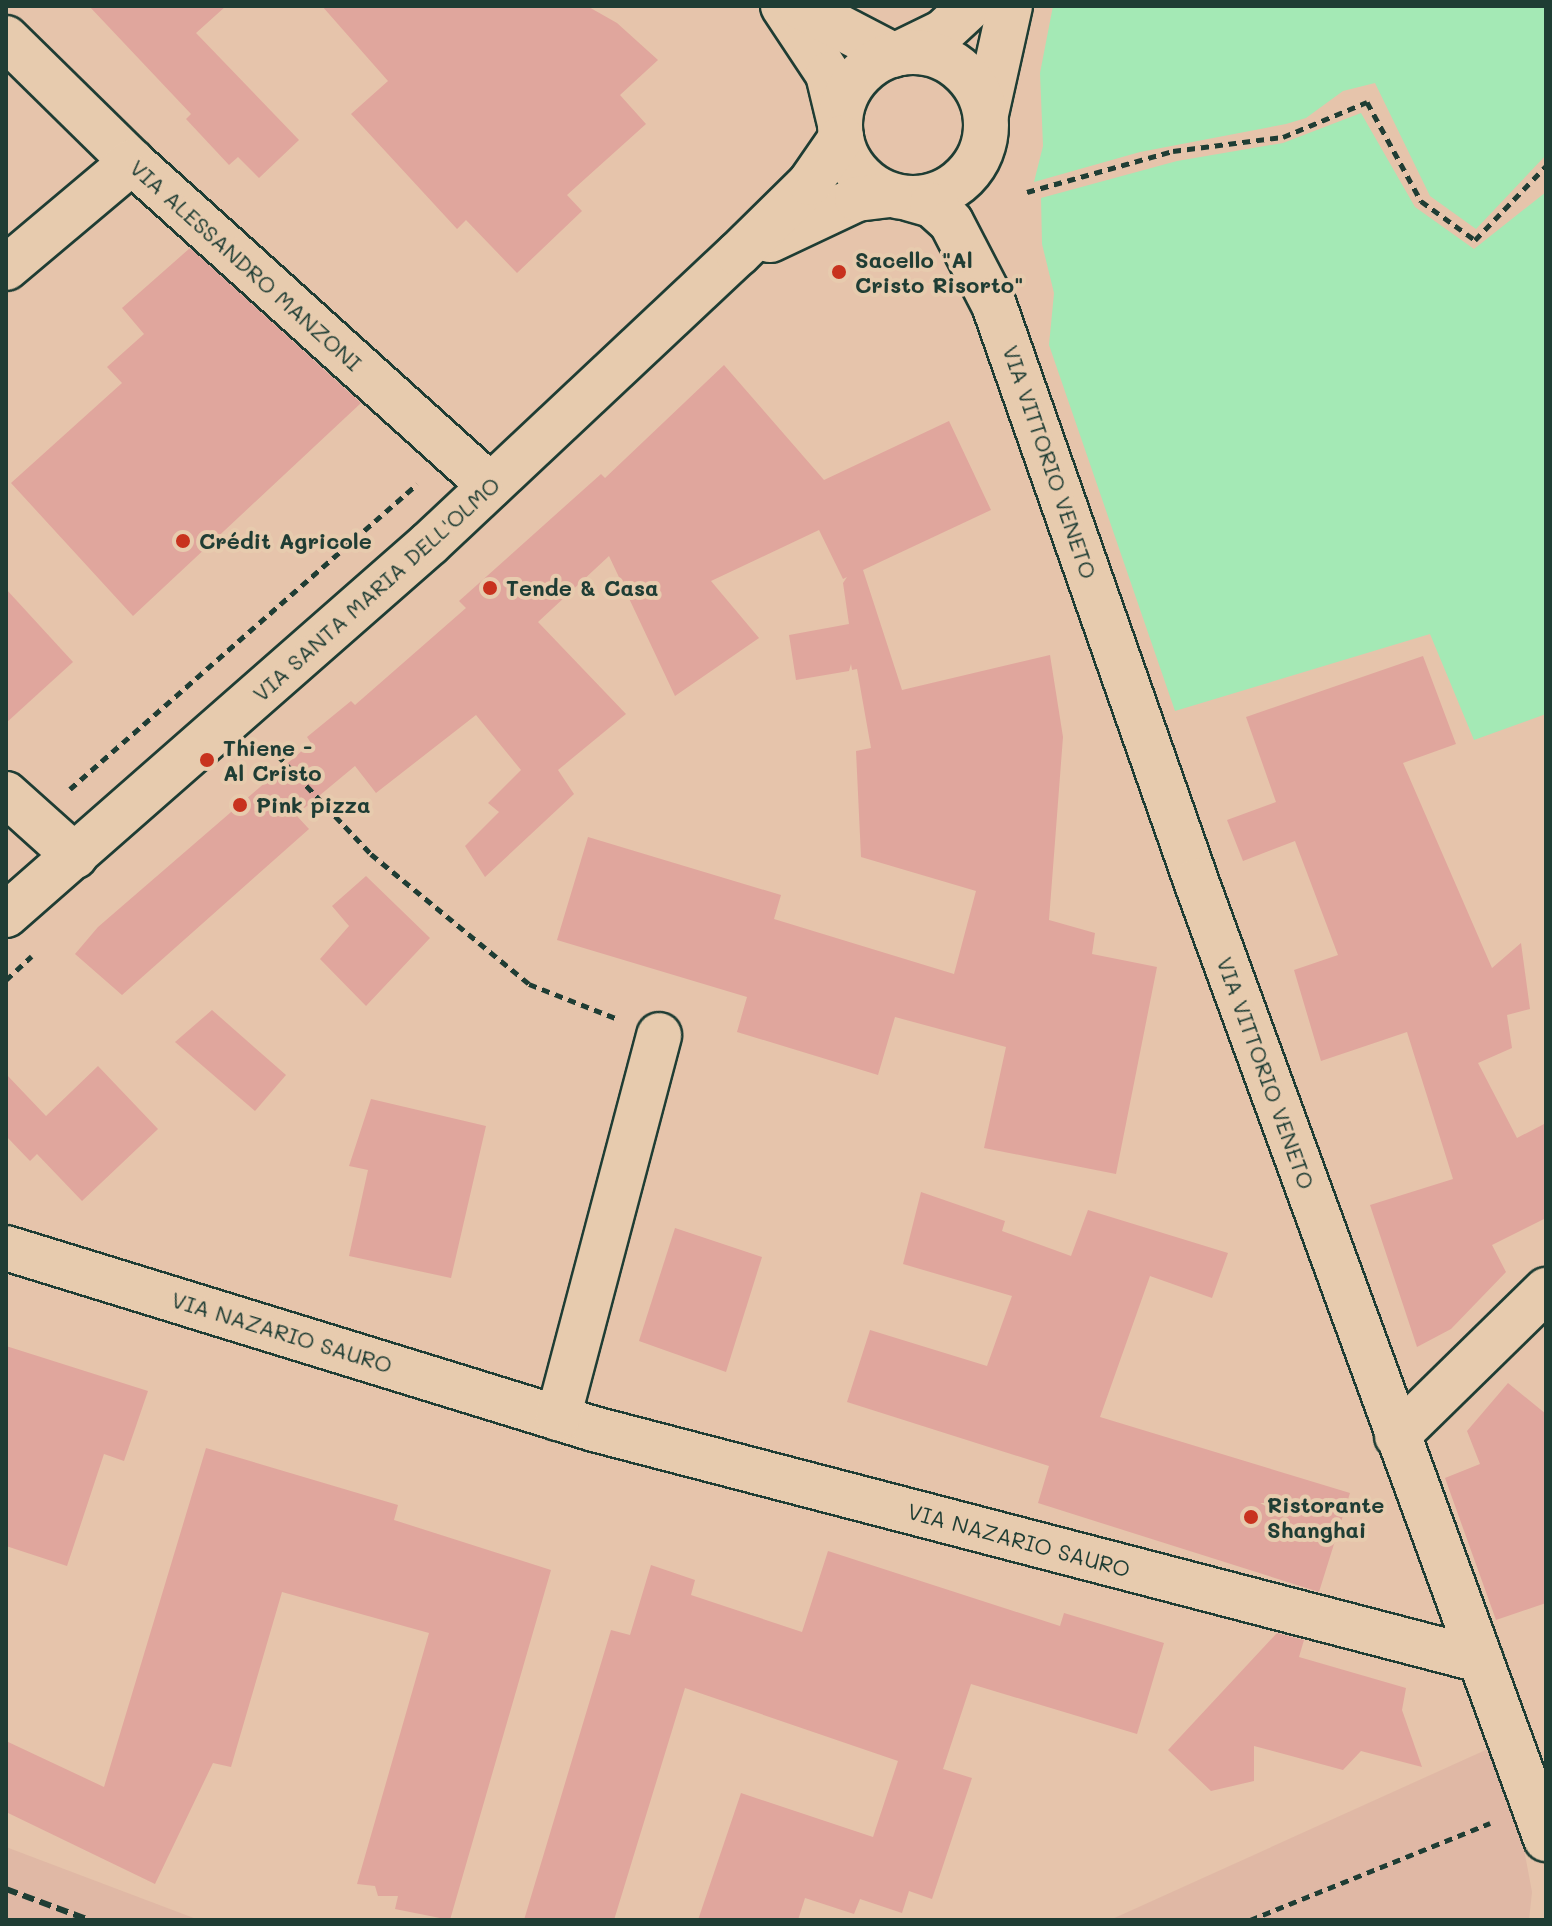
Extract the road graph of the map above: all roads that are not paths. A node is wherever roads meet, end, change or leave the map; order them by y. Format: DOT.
graph roads {
  1 [pos="783,6"];
  2 [pos="799,6"];
  3 [pos="971,6"];
  4 [pos="1010,6"];
  5 [pos="6,38"];
  6 [pos="897,54"];
  7 [pos="986,114"];
  8 [pos="840,131"];
  9 [pos="132,162"];
  10 [pos="973,167"];
  11 [pos="900,197"];
  12 [pos="738,254"];
  13 [pos="6,268"];
  14 [pos="994,305"];
  15 [pos="490,486"];
  16 [pos="21,806"];
  17 [pos="75,856"];
  18 [pos="6,915"];
  19 [pos="659,1035"];
  20 [pos="6,1248"];
  21 [pos="1546,1290"];
  22 [pos="558,1418"];
  23 [pos="1397,1436"];
  24 [pos="1480,1660"];
  25 [pos="1546,1839"];
  1 -- 8 [label="main road"];
  2 -- 6 [label="main road"];
  3 -- 6 [label="main road"];
  4 -- 7 [label="main road"];
  5 -- 9 [label="main road, VIA ALESSANDRO MANZONI"];
  6 -- 7 [label="main road"];
  6 -- 8 [label="main road"];
  7 -- 10 [label="main road"];
  8 -- 11 [label="main road"];
  8 -- 12 [label="main road, VIA SANTA MARIA DELL'OLMO"];
  9 -- 13 [label="main road"];
  9 -- 15 [label="main road, VIA ALESSANDRO MANZONI"];
  10 -- 11 [label="main road"];
  10 -- 14 [label="main road, VIA VITTORIO VENETO"];
  11 -- 12 [label="main road, VIA SANTA MARIA DELL'OLMO"];
  11 -- 14 [label="main road, VIA VITTORIO VENETO"];
  12 -- 15 [label="main road, VIA SANTA MARIA DELL'OLMO"];
  14 -- 23 [label="main road, VIA VITTORIO VENETO"];
  15 -- 17 [label="main road, VIA SANTA MARIA DELL'OLMO"];
  16 -- 17 [label="main road"];
  17 -- 18 [label="main road, VIA SANTA MARIA DELL'OLMO"];
  19 -- 22 [label="main road"];
  20 -- 22 [label="main road, VIA NAZARIO SAURO"];
  21 -- 23 [label="main road"];
  22 -- 24 [label="main road, VIA NAZARIO SAURO"];
  23 -- 24 [label="main road, VIA VITTORIO VENETO"];
  24 -- 25 [label="main road, VIA VITTORIO VENETO"];
}
